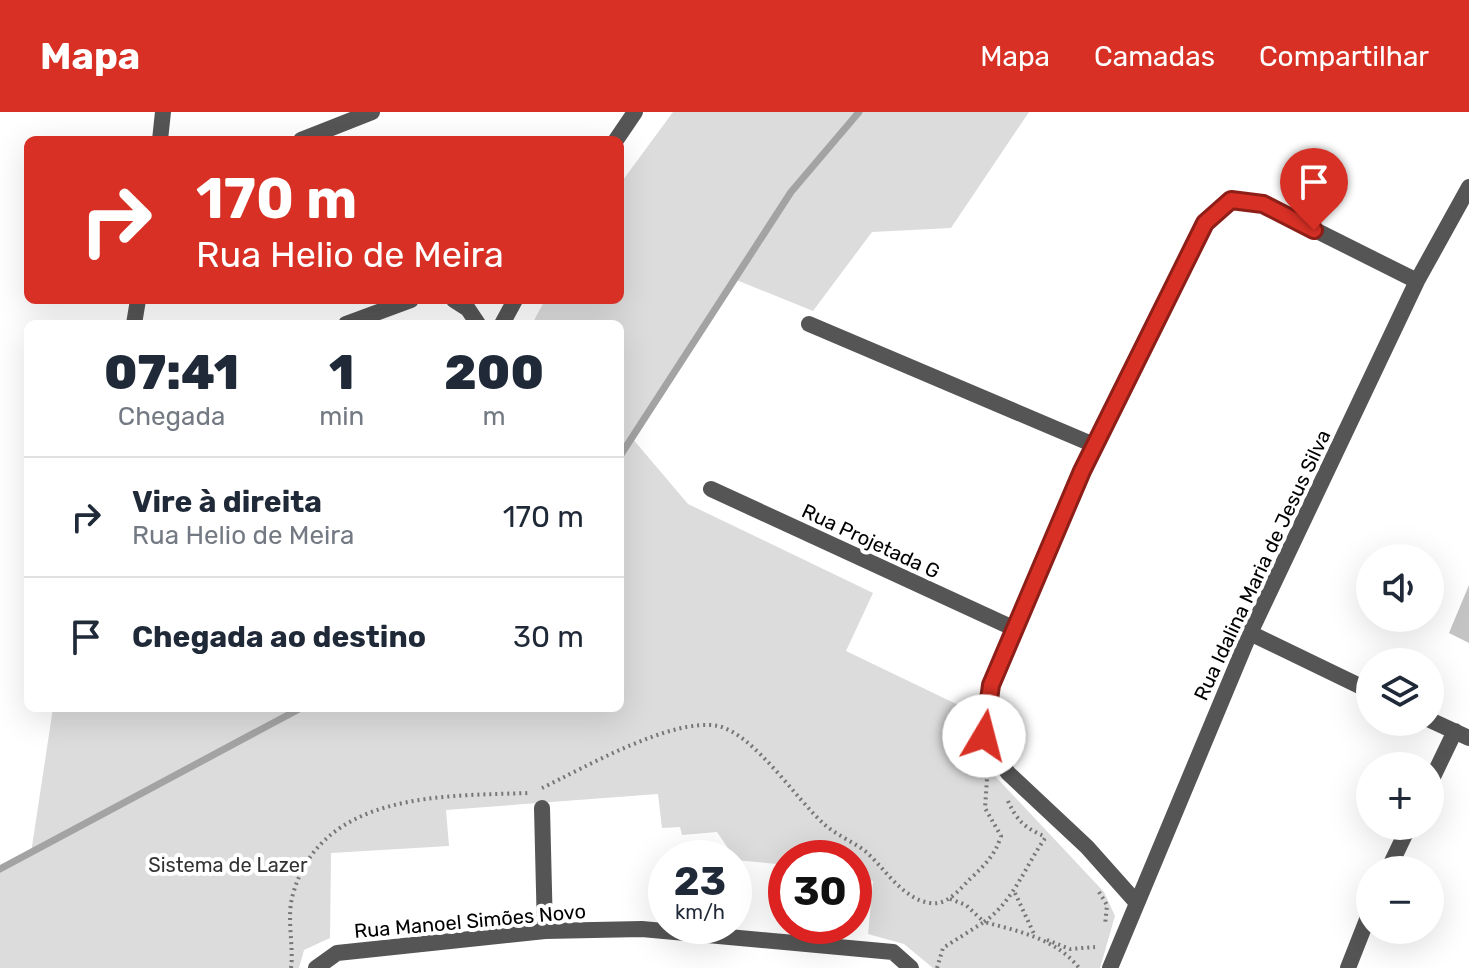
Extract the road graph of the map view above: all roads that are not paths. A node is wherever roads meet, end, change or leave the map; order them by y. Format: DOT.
graph roads {
  1 [pos="163,112"];
  2 [pos="372,112"];
  3 [pos="635,112"];
  4 [pos="160,136"];
  5 [pos="311,136"];
  6 [pos="619,136"];
  7 [pos="1469,187"];
  8 [pos="1417,281"];
  9 [pos="400,304"];
  10 [pos="460,304"];
  11 [pos="357,320"];
  12 [pos="475,320"];
  13 [pos="809,324"];
  14 [pos="1094,445"];
  15 [pos="711,489"];
  16 [pos="1015,629"];
  17 [pos="1250,633"];
  18 [pos="1356,684"];
  19 [pos="1462,735"];
  20 [pos="1444,762"];
  21 [pos="542,808"];
  22 [pos="1136,902"];
  23 [pos="545,931"];
  24 [pos="1357,944"];
  25 [pos="318,967"];
  26 [pos="911,968"];
  27 [pos="1110,968"];
  28 [pos="1348,968"];
  1 -- 4 [label="street"];
  2 -- 5 [label="street"];
  3 -- 6 [label="street"];
  7 -- 8 [label="street, Rua Idalina Maria de Jesus Silva"];
  8 -- 14 [label="street"];
  8 -- 17 [label="street, Rua Idalina Maria de Jesus Silva"];
  9 -- 11 [label="street"];
  10 -- 12 [label="street"];
  13 -- 14 [label="street"];
  14 -- 16 [label="street"];
  15 -- 16 [label="street, Rua Projetada G"];
  16 -- 22 [label="street"];
  17 -- 18 [label="street"];
  17 -- 22 [label="street, Rua Idalina Maria de Jesus Silva"];
  19 -- 20 [label="street"];
  21 -- 23 [label="street"];
  22 -- 27 [label="street, Rua Idalina Maria de Jesus Silva"];
  23 -- 25 [label="street, Rua Manoel Simões Novo"];
  23 -- 26 [label="street, Rua Manoel Simões Novo"];
  24 -- 28 [label="street"];
}
